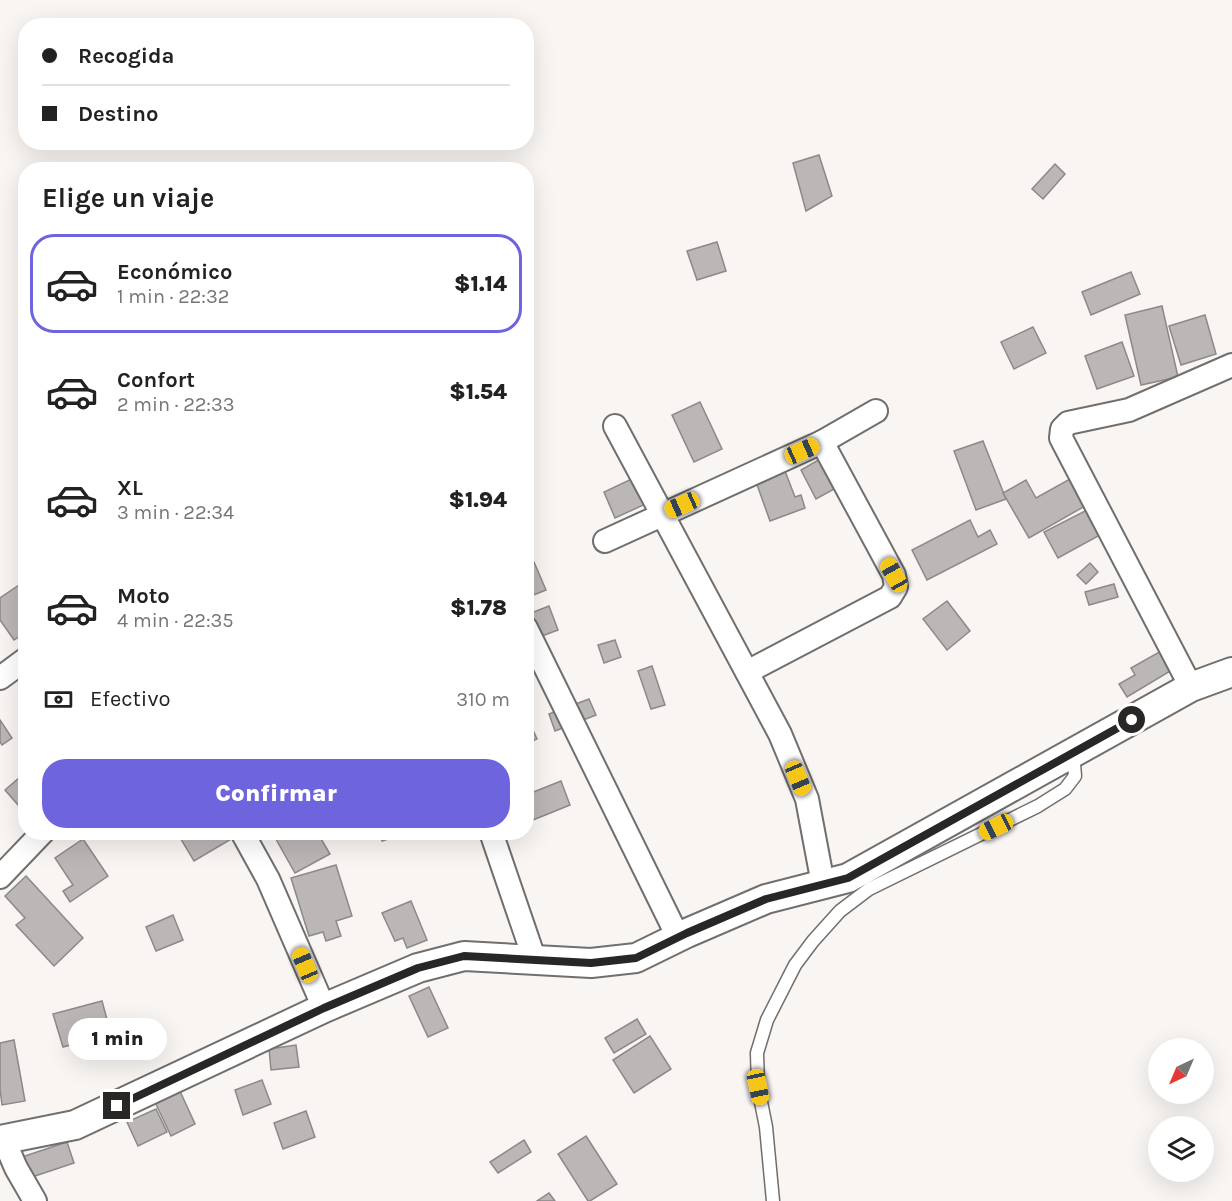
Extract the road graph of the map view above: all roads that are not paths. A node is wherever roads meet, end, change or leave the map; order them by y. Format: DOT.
graph roads {
  1 [pos="1232,365"];
  2 [pos="876,411"];
  3 [pos="615,426"];
  4 [pos="822,442"];
  5 [pos="663,514"];
  6 [pos="605,541"];
  7 [pos="534,644"];
  8 [pos="18,665"];
  9 [pos="747,672"];
  10 [pos="1232,672"];
  11 [pos="0,678"];
  12 [pos="1191,687"];
  13 [pos="1073,753"];
  14 [pos="35,840"];
  15 [pos="246,840"];
  16 [pos="494,840"];
  17 [pos="0,877"];
  18 [pos="823,884"];
  19 [pos="678,937"];
  20 [pos="535,961"];
  21 [pos="324,1008"];
  22 [pos="2,1140"];
  23 [pos="35,1201"];
  24 [pos="773,1201"];
  1 -- 12 [label="street"];
  2 -- 4 [label="street"];
  3 -- 5 [label="street"];
  4 -- 5 [label="street"];
  4 -- 9 [label="street"];
  5 -- 6 [label="street"];
  5 -- 9 [label="street"];
  7 -- 19 [label="street"];
  8 -- 11 [label="street"];
  9 -- 18 [label="street"];
  10 -- 12 [label="street"];
  12 -- 13 [label="street"];
  13 -- 18 [label="street"];
  13 -- 24 [label="lane"];
  14 -- 17 [label="street"];
  15 -- 21 [label="street"];
  16 -- 20 [label="street"];
  18 -- 19 [label="street"];
  19 -- 20 [label="street"];
  20 -- 21 [label="street"];
  21 -- 22 [label="street"];
  22 -- 23 [label="street"];
}
